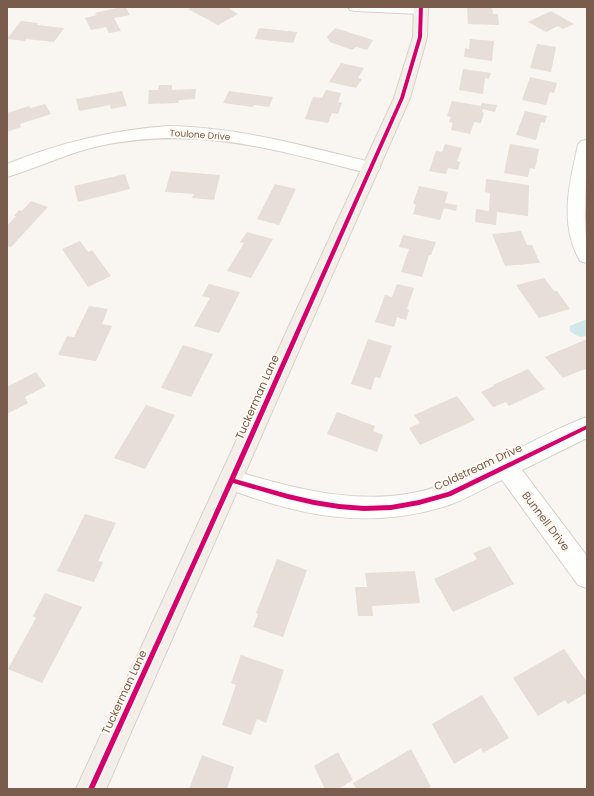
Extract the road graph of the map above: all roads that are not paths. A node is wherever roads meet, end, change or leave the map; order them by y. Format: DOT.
graph roads {
  1 [pos="355,7"];
  2 [pos="421,8"];
  3 [pos="587,146"];
  4 [pos="371,168"];
  5 [pos="7,171"];
  6 [pos="587,256"];
  7 [pos="587,427"];
  8 [pos="505,466"];
  9 [pos="231,480"];
  10 [pos="587,576"];
  11 [pos="91,789"];
  1 -- 2 [label="street"];
  2 -- 4 [label="main road, Tuckerman Lane"];
  3 -- 6 [label="street"];
  4 -- 5 [label="street, Toulone Drive"];
  4 -- 9 [label="main road, Tuckerman Lane"];
  7 -- 8 [label="street, Coldstream Drive"];
  8 -- 9 [label="street, Coldstream Drive"];
  8 -- 10 [label="street, Bunnell Drive"];
  9 -- 11 [label="main road, Tuckerman Lane"];
}
